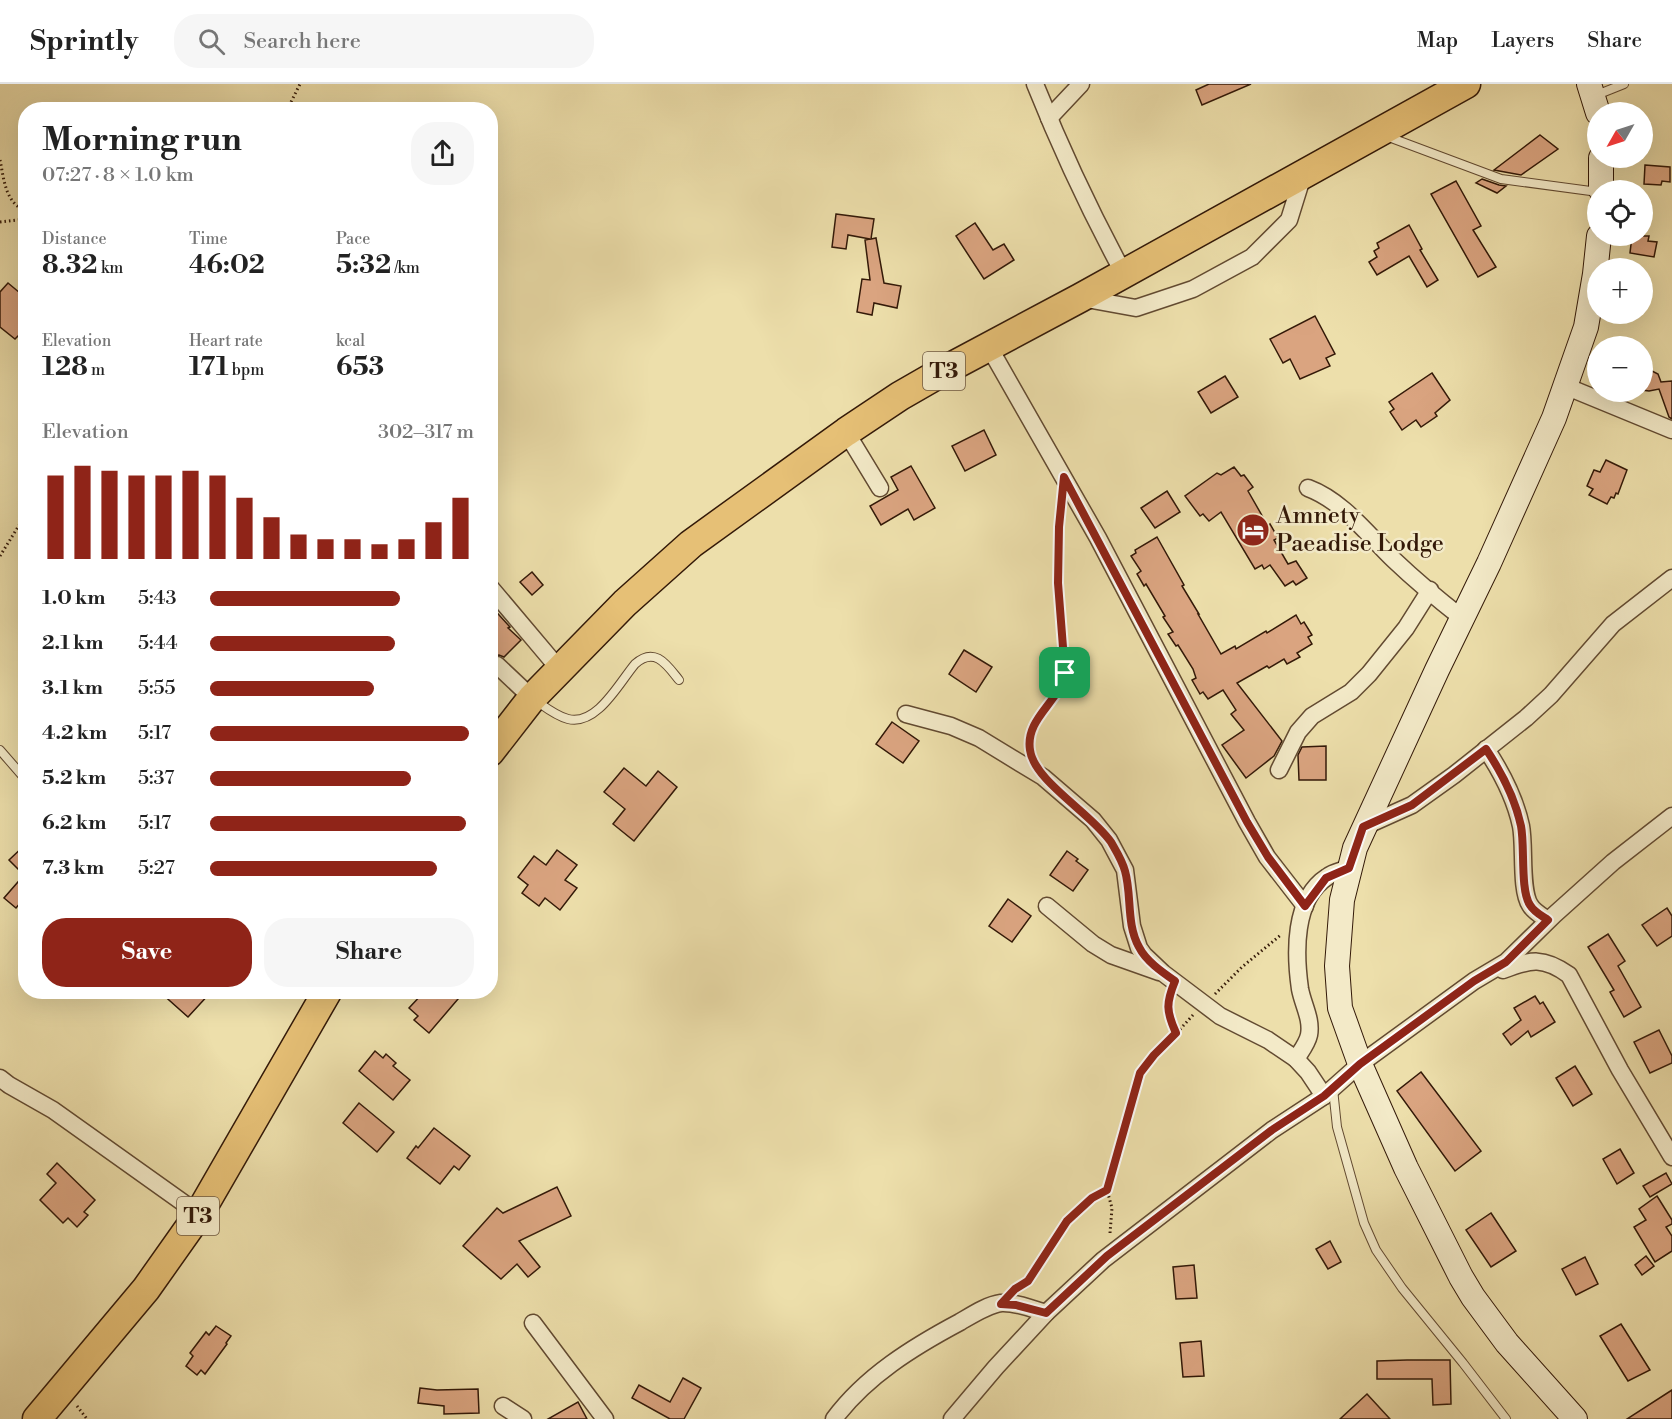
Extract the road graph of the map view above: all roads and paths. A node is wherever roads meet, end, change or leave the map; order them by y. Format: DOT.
graph roads {
  1 [pos="300,84"];
  2 [pos="1035,84"];
  3 [pos="1081,84"];
  4 [pos="1466,84"];
  5 [pos="1624,84"];
  6 [pos="1593,97"];
  7 [pos="291,102"];
  8 [pos="1049,118"];
  9 [pos="1377,132"];
  10 [pos="0,160"];
  11 [pos="1303,173"];
  12 [pos="1587,190"];
  13 [pos="18,205"];
  14 [pos="18,220"];
  15 [pos="0,222"];
  16 [pos="1598,246"];
  17 [pos="1124,273"];
  18 [pos="1080,298"];
  19 [pos="989,348"];
  20 [pos="1565,386"];
  21 [pos="1672,430"];
  22 [pos="846,432"];
  23 [pos="1064,477"];
  24 [pos="880,488"];
  25 [pos="1308,488"];
  26 [pos="18,527"];
  27 [pos="0,556"];
  28 [pos="1672,578"];
  29 [pos="1430,590"];
  30 [pos="498,596"];
  31 [pos="1462,618"];
  32 [pos="498,666"];
  33 [pos="560,670"];
  34 [pos="679,680"];
  35 [pos="532,698"];
  36 [pos="906,714"];
  37 [pos="498,742"];
  38 [pos="1486,749"];
  39 [pos="0,750"];
  40 [pos="1279,770"];
  41 [pos="18,771"];
  42 [pos="1043,777"];
  43 [pos="1672,816"];
  44 [pos="1363,827"];
  45 [pos="1349,868"];
  46 [pos="1047,906"];
  47 [pos="1303,911"];
  48 [pos="1548,920"];
  49 [pos="1169,977"];
  50 [pos="1474,981"];
  51 [pos="323,999"];
  52 [pos="1204,1005"];
  53 [pos="1176,1033"];
  54 [pos="1296,1059"];
  55 [pos="1360,1064"];
  56 [pos="0,1078"];
  57 [pos="1329,1092"];
  58 [pos="1672,1157"];
  59 [pos="1107,1190"];
  60 [pos="199,1214"];
  61 [pos="1107,1256"];
  62 [pos="1001,1304"];
  63 [pos="1046,1313"];
  64 [pos="533,1323"];
  65 [pos="503,1406"];
  66 [pos="38,1419"];
  67 [pos="524,1419"];
  68 [pos="605,1419"];
  69 [pos="834,1419"];
  70 [pos="952,1419"];
  71 [pos="1506,1419"];
  72 [pos="1575,1419"];
  1 -- 7 [label="path"];
  2 -- 8 [label="street"];
  3 -- 8 [label="street"];
  4 -- 9 [label="highway, T3"];
  5 -- 6 [label="lane"];
  8 -- 17 [label="street"];
  9 -- 11 [label="highway, T3"];
  9 -- 12 [label="lane"];
  10 -- 13 [label="path"];
  11 -- 17 [label="highway, T3"];
  11 -- 18 [label="street"];
  14 -- 15 [label="path"];
  16 -- 20 [label="main road"];
  17 -- 18 [label="highway, T3"];
  18 -- 19 [label="highway, T3"];
  19 -- 22 [label="highway, T3"];
  19 -- 23 [label="street"];
  20 -- 21 [label="street"];
  20 -- 31 [label="main road"];
  22 -- 24 [label="street"];
  22 -- 33 [label="highway, T3"];
  23 -- 42 [label="path"];
  23 -- 47 [label="street"];
  25 -- 29 [label="street"];
  26 -- 27 [label="path"];
  28 -- 38 [label="street"];
  29 -- 31 [label="street"];
  29 -- 40 [label="street"];
  30 -- 33 [label="street"];
  31 -- 44 [label="main road"];
  32 -- 35 [label="street"];
  33 -- 35 [label="highway, T3"];
  34 -- 35 [label="lane"];
  35 -- 37 [label="highway, T3"];
  36 -- 42 [label="street"];
  38 -- 44 [label="street"];
  38 -- 48 [label="street"];
  39 -- 41 [label="lane"];
  42 -- 49 [label="street"];
  43 -- 48 [label="street"];
  44 -- 45 [label="main road"];
  45 -- 47 [label="street"];
  45 -- 55 [label="main road"];
  46 -- 49 [label="street"];
  47 -- 52 [label="path"];
  47 -- 54 [label="street"];
  48 -- 50 [label="street"];
  49 -- 52 [label="street"];
  49 -- 53 [label="path"];
  50 -- 55 [label="street"];
  50 -- 58 [label="street"];
  51 -- 60 [label="highway, T3"];
  52 -- 53 [label="path"];
  52 -- 54 [label="street"];
  53 -- 59 [label="path"];
  54 -- 57 [label="street"];
  55 -- 57 [label="street"];
  55 -- 72 [label="main road"];
  56 -- 60 [label="street"];
  57 -- 61 [label="street"];
  57 -- 71 [label="lane"];
  59 -- 61 [label="path"];
  59 -- 62 [label="path"];
  60 -- 66 [label="highway, T3"];
  61 -- 63 [label="street"];
  62 -- 63 [label="street"];
  62 -- 69 [label="street"];
  63 -- 70 [label="street"];
  64 -- 68 [label="street"];
  65 -- 67 [label="street"];
}
